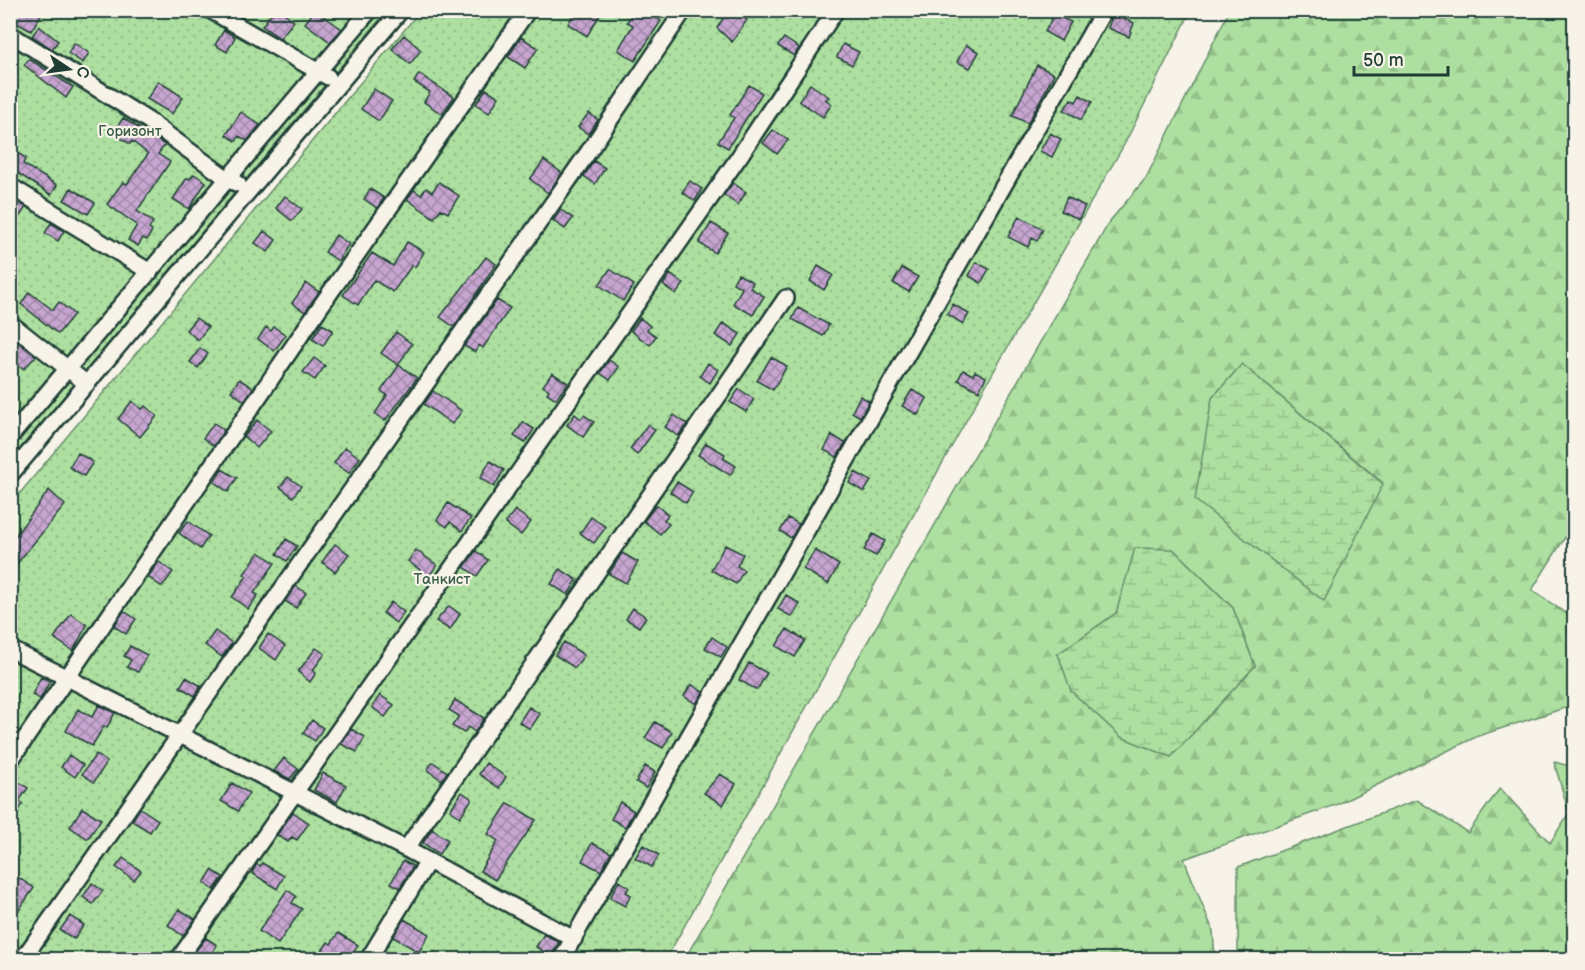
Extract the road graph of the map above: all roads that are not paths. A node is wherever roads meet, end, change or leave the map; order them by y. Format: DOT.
graph roads {
  1 [pos="210,10"];
  2 [pos="370,10"];
  3 [pos="401,10"];
  4 [pos="528,10"];
  5 [pos="684,10"];
  6 [pos="836,10"];
  7 [pos="1104,10"];
  8 [pos="10,34"];
  9 [pos="320,71"];
  10 [pos="338,84"];
  11 [pos="229,180"];
  12 [pos="10,186"];
  13 [pos="250,189"];
  14 [pos="150,272"];
  15 [pos="786,298"];
  16 [pos="10,323"];
  17 [pos="68,369"];
  18 [pos="87,384"];
  19 [pos="10,437"];
  20 [pos="10,475"];
  21 [pos="10,649"];
  22 [pos="65,679"];
  23 [pos="179,735"];
  24 [pos="10,761"];
  25 [pos="293,793"];
  26 [pos="406,849"];
  27 [pos="428,861"];
  28 [pos="574,939"];
  29 [pos="22,960"];
  30 [pos="178,960"];
  31 [pos="368,960"];
  32 [pos="561,960"];
  1 -- 9 [label="street"];
  2 -- 9 [label="street"];
  3 -- 10 [label="street"];
  4 -- 22 [label="street"];
  5 -- 23 [label="street"];
  6 -- 25 [label="street"];
  7 -- 28 [label="street"];
  8 -- 11 [label="street"];
  9 -- 10 [label="street"];
  9 -- 11 [label="street"];
  10 -- 13 [label="street"];
  11 -- 13 [label="street"];
  11 -- 14 [label="street"];
  12 -- 14 [label="street"];
  13 -- 18 [label="street"];
  14 -- 17 [label="street"];
  15 -- 26 [label="street"];
  16 -- 17 [label="street"];
  17 -- 18 [label="street"];
  17 -- 19 [label="street"];
  18 -- 20 [label="street"];
  21 -- 22 [label="street"];
  22 -- 23 [label="street"];
  22 -- 24 [label="street"];
  23 -- 25 [label="street"];
  23 -- 29 [label="street"];
  25 -- 26 [label="street"];
  25 -- 30 [label="street"];
  26 -- 27 [label="street"];
  27 -- 28 [label="street"];
  27 -- 31 [label="street"];
  28 -- 32 [label="street"];
}
